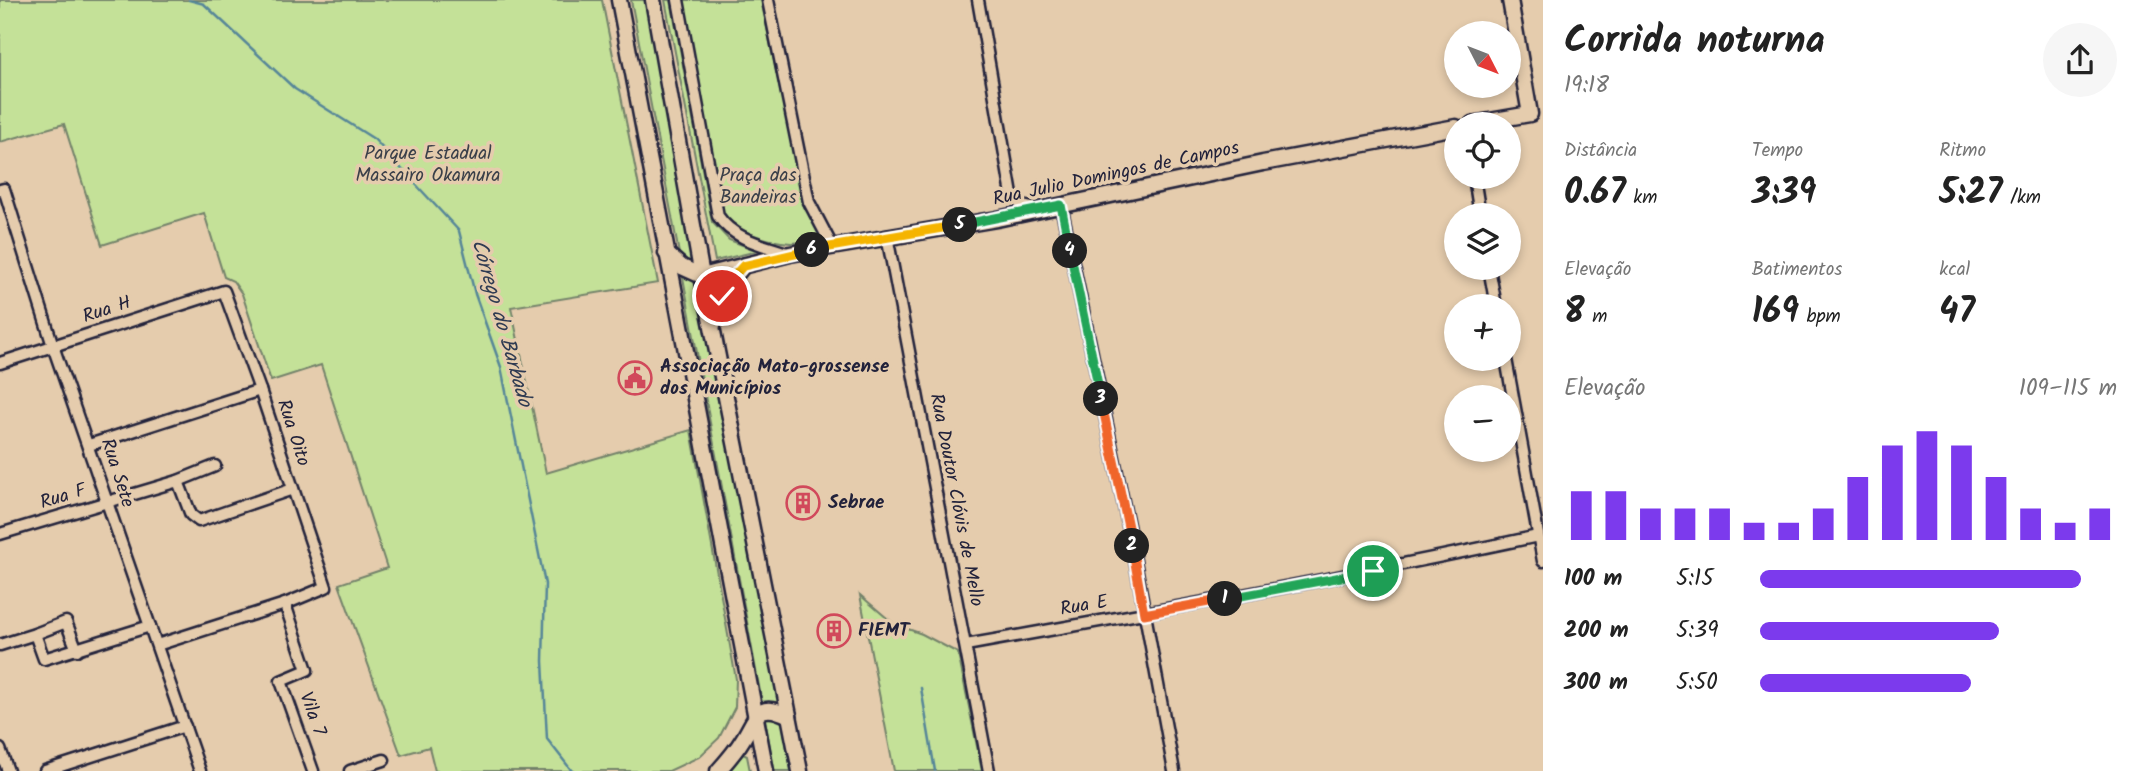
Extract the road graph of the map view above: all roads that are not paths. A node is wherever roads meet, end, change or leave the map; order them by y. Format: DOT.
graph roads {
  1 [pos="619,0"];
  2 [pos="653,0"];
  3 [pos="678,0"];
  4 [pos="768,0"];
  5 [pos="978,0"];
  6 [pos="1510,0"];
  7 [pos="1521,116"];
  8 [pos="1444,129"];
  9 [pos="0,190"];
  10 [pos="1012,195"];
  11 [pos="1061,205"];
  12 [pos="1037,210"];
  13 [pos="997,219"];
  14 [pos="887,236"];
  15 [pos="832,246"];
  16 [pos="666,253"];
  17 [pos="790,254"];
  18 [pos="743,266"];
  19 [pos="702,276"];
  20 [pos="224,291"];
  21 [pos="712,326"];
  22 [pos="53,346"];
  23 [pos="0,363"];
  24 [pos="1508,371"];
  25 [pos="260,390"];
  26 [pos="89,445"];
  27 [pos="215,466"];
  28 [pos="178,481"];
  29 [pos="293,489"];
  30 [pos="108,502"];
  31 [pos="1,530"];
  32 [pos="1538,536"];
  33 [pos="1543,561"];
  34 [pos="285,604"];
  35 [pos="1144,614"];
  36 [pos="150,626"];
  37 [pos="35,634"];
  38 [pos="0,645"];
  39 [pos="157,645"];
  40 [pos="966,645"];
  41 [pos="77,650"];
  42 [pos="754,716"];
  43 [pos="789,716"];
  44 [pos="185,726"];
  45 [pos="0,749"];
  46 [pos="82,760"];
  47 [pos="384,760"];
  48 [pos="8,771"];
  49 [pos="45,771"];
  50 [pos="85,771"];
  51 [pos="200,771"];
  52 [pos="313,771"];
  53 [pos="351,771"];
  54 [pos="718,771"];
  55 [pos="766,771"];
  56 [pos="800,771"];
  57 [pos="989,771"];
  58 [pos="1174,771"];
  1 -- 16 [label="main road"];
  2 -- 19 [label="main road"];
  3 -- 17 [label="street"];
  4 -- 15 [label="street"];
  5 -- 10 [label="street"];
  6 -- 7 [label="main road"];
  8 -- 11 [label="main road, Rua Julio Domingos de Campos"];
  9 -- 22 [label="street, Rua Sete"];
  10 -- 12 [label="street"];
  10 -- 13 [label="street"];
  11 -- 12 [label="main road, Rua Julio Domingos de Campos"];
  11 -- 35 [label="street"];
  12 -- 13 [label="main road, Rua Julio Domingos de Campos"];
  13 -- 14 [label="main road, Rua Julio Domingos de Campos"];
  14 -- 15 [label="main road, Rua Julio Domingos de Campos"];
  14 -- 40 [label="street, Rua Doutor Clóvis de Mello"];
  15 -- 17 [label="main road, Rua Julio Domingos de Campos"];
  16 -- 19 [label="main road"];
  16 -- 42 [label="main road"];
  17 -- 18 [label="main road, Rua Julio Domingos de Campos"];
  18 -- 19 [label="main road, Rua Julio Domingos de Campos"];
  18 -- 21 [label="main road"];
  19 -- 21 [label="main road"];
  20 -- 22 [label="street, Rua H"];
  20 -- 25 [label="street, Rua Oito"];
  21 -- 43 [label="main road"];
  22 -- 23 [label="street, Rua H"];
  22 -- 26 [label="street, Rua Sete"];
  24 -- 32 [label="street"];
  25 -- 26 [label="street"];
  25 -- 29 [label="street, Rua Oito"];
  26 -- 30 [label="street, Rua Sete"];
  27 -- 28 [label="street, Rua F"];
  28 -- 29 [label="street"];
  28 -- 30 [label="street, Rua F"];
  29 -- 34 [label="street, Rua Oito"];
  30 -- 31 [label="street, Rua F"];
  30 -- 36 [label="street, Rua Sete"];
  32 -- 33 [label="street"];
  32 -- 35 [label="street, Rua E"];
  34 -- 39 [label="street"];
  34 -- 52 [label="street, Vila 7"];
  35 -- 40 [label="street, Rua E"];
  35 -- 58 [label="street"];
  36 -- 39 [label="street, Rua Sete"];
  36 -- 41 [label="street"];
  37 -- 38 [label="street"];
  37 -- 41 [label="street"];
  37 -- 41 [label="street"];
  39 -- 44 [label="street, Rua Sete"];
  40 -- 57 [label="street, Rua Doutor Clóvis de Mello"];
  42 -- 43 [label="main road"];
  42 -- 54 [label="main road"];
  42 -- 55 [label="main road"];
  43 -- 56 [label="main road"];
  44 -- 46 [label="street"];
  44 -- 51 [label="street, Rua Sete"];
  45 -- 48 [label="street"];
  46 -- 49 [label="street"];
  46 -- 50 [label="street"];
  47 -- 53 [label="street"];
}
